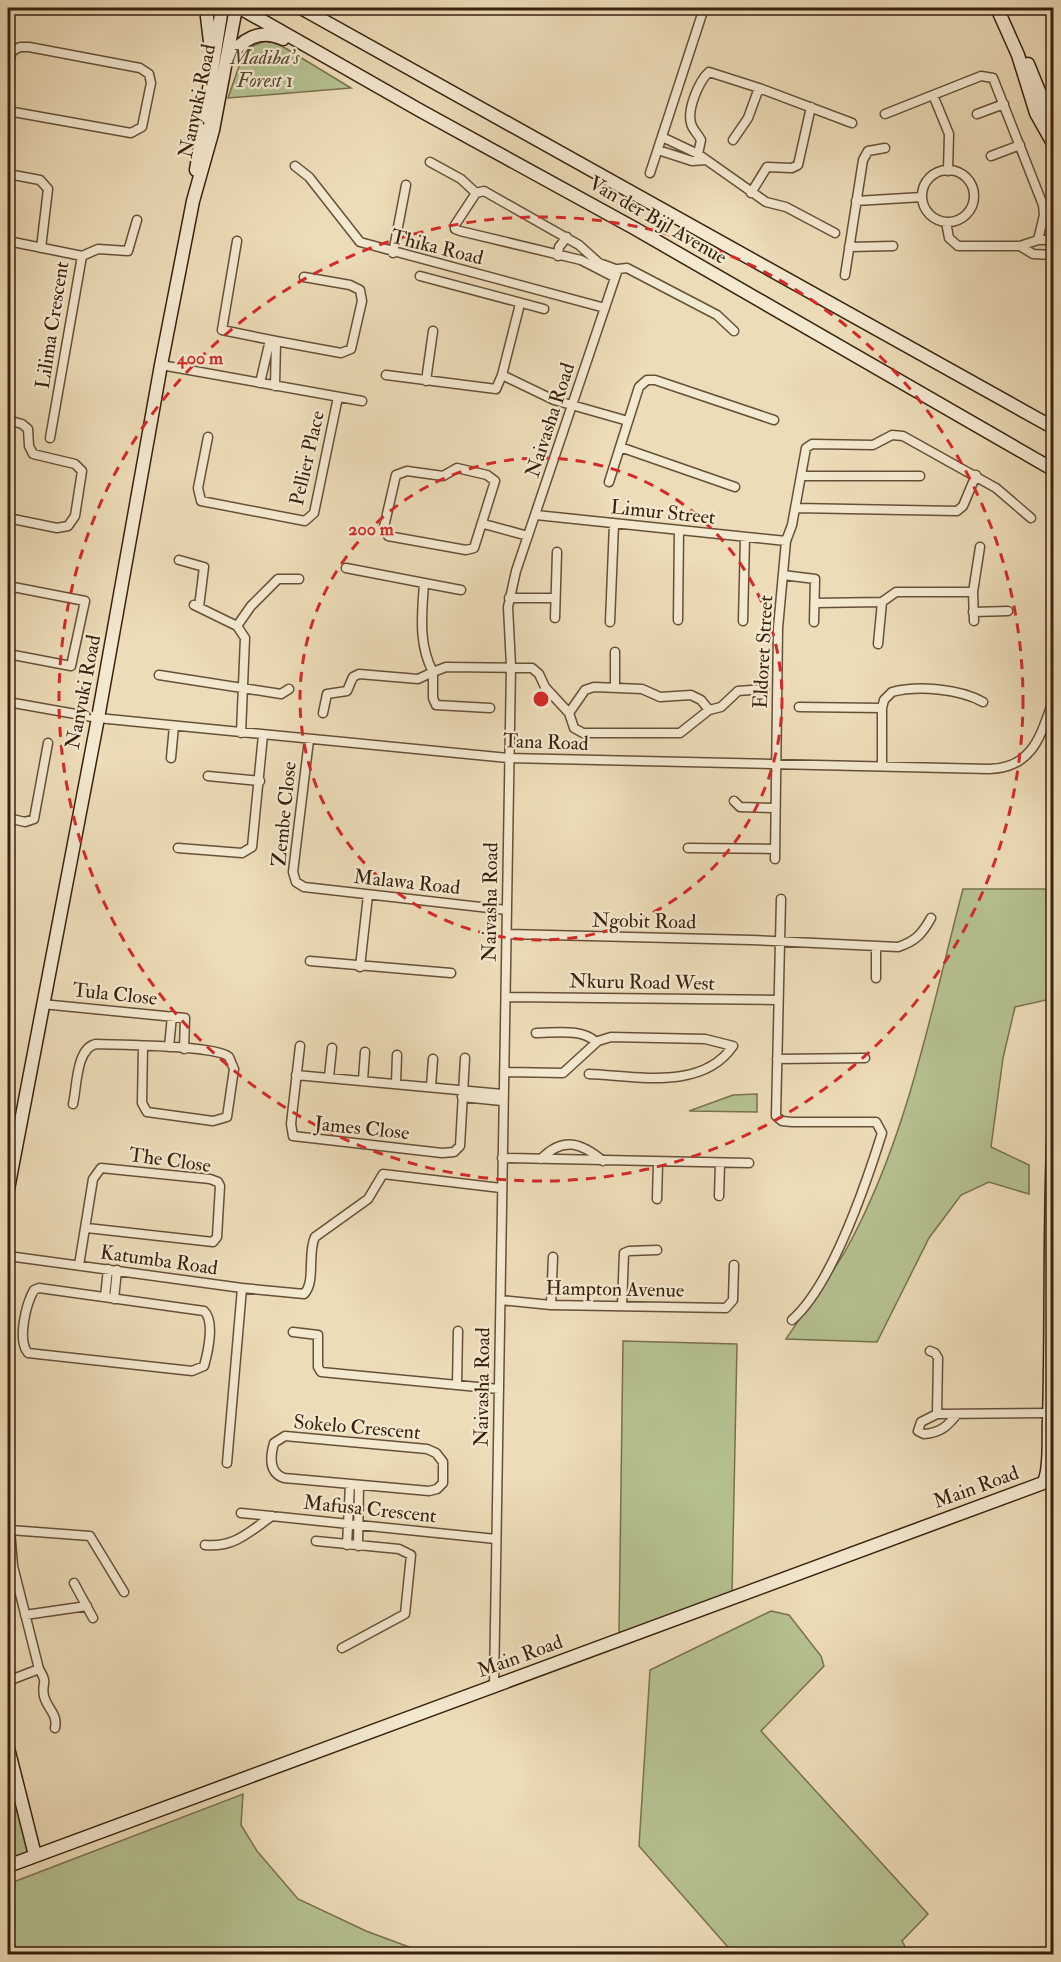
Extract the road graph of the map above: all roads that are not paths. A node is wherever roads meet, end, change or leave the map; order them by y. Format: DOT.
graph roads {
  1 [pos="206,8"];
  2 [pos="222,8"];
  3 [pos="236,8"];
  4 [pos="240,8"];
  5 [pos="303,8"];
  6 [pos="704,8"];
  7 [pos="997,8"];
  8 [pos="1005,8"];
  9 [pos="211,64"];
  10 [pos="8,66"];
  11 [pos="223,78"];
  12 [pos="368,80"];
  13 [pos="759,88"];
  14 [pos="933,95"];
  15 [pos="1004,104"];
  16 [pos="811,107"];
  17 [pos="8,111"];
  18 [pos="885,114"];
  19 [pos="977,114"];
  20 [pos="852,123"];
  21 [pos="1052,124"];
  22 [pos="662,137"];
  23 [pos="733,140"];
  24 [pos="1020,145"];
  25 [pos="1053,146"];
  26 [pos="658,148"];
  27 [pos="885,148"];
  28 [pos="991,156"];
  29 [pos="702,157"];
  30 [pos="430,162"];
  31 [pos="295,166"];
  32 [pos="948,171"];
  33 [pos="650,173"];
  34 [pos="8,174"];
  35 [pos="405,185"];
  36 [pos="476,193"];
  37 [pos="751,193"];
  38 [pos="922,197"];
  39 [pos="193,201"];
  40 [pos="856,201"];
  41 [pos="137,220"];
  42 [pos="946,222"];
  43 [pos="835,233"];
  44 [pos="567,237"];
  45 [pos="1038,240"];
  46 [pos="1053,240"];
  47 [pos="8,241"];
  48 [pos="237,241"];
  49 [pos="893,246"];
  50 [pos="1020,246"];
  51 [pos="849,247"];
  52 [pos="40,248"];
  53 [pos="393,252"];
  54 [pos="1053,255"];
  55 [pos="82,256"];
  56 [pos="558,256"];
  57 [pos="616,274"];
  58 [pos="845,275"];
  59 [pos="420,276"];
  60 [pos="304,277"];
  61 [pos="520,304"];
  62 [pos="605,308"];
  63 [pos="544,309"];
  64 [pos="433,330"];
  65 [pos="734,331"];
  66 [pos="273,340"];
  67 [pos="271,363"];
  68 [pos="161,365"];
  69 [pos="386,375"];
  70 [pos="502,375"];
  71 [pos="426,381"];
  72 [pos="260,383"];
  73 [pos="274,386"];
  74 [pos="338,397"];
  75 [pos="362,401"];
  76 [pos="573,405"];
  77 [pos="8,420"];
  78 [pos="774,420"];
  79 [pos="628,421"];
  80 [pos="1053,428"];
  81 [pos="208,437"];
  82 [pos="50,438"];
  83 [pos="620,447"];
  84 [pos="1053,470"];
  85 [pos="976,475"];
  86 [pos="801,476"];
  87 [pos="920,476"];
  88 [pos="609,482"];
  89 [pos="735,487"];
  90 [pos="796,508"];
  91 [pos="536,514"];
  92 [pos="1031,518"];
  93 [pos="8,519"];
  94 [pos="484,524"];
  95 [pos="614,524"];
  96 [pos="679,530"];
  97 [pos="528,536"];
  98 [pos="745,538"];
  99 [pos="786,541"];
  100 [pos="980,547"];
  101 [pos="557,552"];
  102 [pos="179,560"];
  103 [pos="346,568"];
  104 [pos="783,575"];
  105 [pos="298,579"];
  106 [pos="424,583"];
  107 [pos="8,586"];
  108 [pos="461,590"];
  109 [pos="973,592"];
  110 [pos="510,598"];
  111 [pos="555,598"];
  112 [pos="882,602"];
  113 [pos="815,603"];
  114 [pos="1008,611"];
  115 [pos="555,618"];
  116 [pos="678,621"];
  117 [pos="743,621"];
  118 [pos="610,622"];
  119 [pos="814,622"];
  120 [pos="237,626"];
  121 [pos="878,644"];
  122 [pos="615,652"];
  123 [pos="8,654"];
  124 [pos="511,666"];
  125 [pos="433,672"];
  126 [pos="159,675"];
  127 [pos="244,687"];
  128 [pos="615,687"];
  129 [pos="289,689"];
  130 [pos="764,689"];
  131 [pos="1053,698"];
  132 [pos="8,702"];
  133 [pos="983,702"];
  134 [pos="798,707"];
  135 [pos="490,708"];
  136 [pos="882,708"];
  137 [pos="1052,709"];
  138 [pos="709,710"];
  139 [pos="323,713"];
  140 [pos="569,713"];
  141 [pos="98,718"];
  142 [pos="174,726"];
  143 [pos="241,733"];
  144 [pos="263,735"];
  145 [pos="309,741"];
  146 [pos="48,743"];
  147 [pos="171,758"];
  148 [pos="508,758"];
  149 [pos="775,765"];
  150 [pos="882,765"];
  151 [pos="208,777"];
  152 [pos="260,781"];
  153 [pos="734,801"];
  154 [pos="775,808"];
  155 [pos="8,818"];
  156 [pos="178,848"];
  157 [pos="688,848"];
  158 [pos="775,849"];
  159 [pos="775,860"];
  160 [pos="304,887"];
  161 [pos="368,896"];
  162 [pos="781,898"];
  163 [pos="507,910"];
  164 [pos="932,918"];
  165 [pos="507,934"];
  166 [pos="781,942"];
  167 [pos="876,948"];
  168 [pos="310,961"];
  169 [pos="360,967"];
  170 [pos="452,974"];
  171 [pos="876,978"];
  172 [pos="506,997"];
  173 [pos="778,1000"];
  174 [pos="42,1004"];
  175 [pos="172,1016"];
  176 [pos="536,1033"];
  177 [pos="596,1042"];
  178 [pos="300,1046"];
  179 [pos="143,1047"];
  180 [pos="169,1047"];
  181 [pos="332,1048"];
  182 [pos="184,1049"];
  183 [pos="365,1052"];
  184 [pos="397,1055"];
  185 [pos="465,1058"];
  186 [pos="865,1058"];
  187 [pos="433,1059"];
  188 [pos="777,1059"];
  189 [pos="504,1072"];
  190 [pos="589,1074"];
  191 [pos="296,1075"];
  192 [pos="329,1077"];
  193 [pos="363,1080"];
  194 [pos="396,1083"];
  195 [pos="431,1086"];
  196 [pos="463,1093"];
  197 [pos="502,1098"];
  198 [pos="74,1104"];
  199 [pos="1053,1121"];
  200 [pos="502,1158"];
  201 [pos="541,1159"];
  202 [pos="603,1161"];
  203 [pos="658,1163"];
  204 [pos="749,1163"];
  205 [pos="720,1164"];
  206 [pos="1052,1177"];
  207 [pos="501,1188"];
  208 [pos="8,1189"];
  209 [pos="719,1196"];
  210 [pos="657,1199"];
  211 [pos="87,1228"];
  212 [pos="657,1250"];
  213 [pos="8,1256"];
  214 [pos="553,1257"];
  215 [pos="79,1265"];
  216 [pos="734,1265"];
  217 [pos="112,1270"];
  218 [pos="242,1288"];
  219 [pos="109,1298"];
  220 [pos="501,1300"];
  221 [pos="551,1305"];
  222 [pos="622,1306"];
  223 [pos="792,1320"];
  224 [pos="458,1331"];
  225 [pos="293,1332"];
  226 [pos="930,1351"];
  227 [pos="457,1385"];
  228 [pos="499,1389"];
  229 [pos="1049,1413"];
  230 [pos="937,1414"];
  231 [pos="957,1414"];
  232 [pos="227,1463"];
  233 [pos="355,1485"];
  234 [pos="241,1513"];
  235 [pos="272,1516"];
  236 [pos="352,1523"];
  237 [pos="9,1530"];
  238 [pos="496,1539"];
  239 [pos="316,1541"];
  240 [pos="205,1545"];
  241 [pos="347,1545"];
  242 [pos="358,1546"];
  243 [pos="74,1583"];
  244 [pos="124,1592"];
  245 [pos="87,1606"];
  246 [pos="25,1615"];
  247 [pos="93,1618"];
  248 [pos="342,1648"];
  249 [pos="39,1669"];
  250 [pos="8,1682"];
  251 [pos="494,1686"];
  252 [pos="55,1728"];
  253 [pos="8,1748"];
  254 [pos="35,1855"];
  255 [pos="8,1866"];
  1 -- 9 [label="street"];
  2 -- 9 [label="street, Nanyuki Road"];
  3 -- 11 [label="street, Nanyuki Road"];
  4 -- 12 [label="street, Van der Bijl Avenue"];
  5 -- 80 [label="street, Van der Bijl Avenue"];
  6 -- 22 [label="street"];
  7 -- 25 [label="street"];
  8 -- 21 [label="street"];
  9 -- 39 [label="street, Nanyuki Road"];
  10 -- 17 [label="street"];
  11 -- 12 [label="street"];
  11 -- 39 [label="street, Nanyuki Road"];
  12 -- 84 [label="street, Van der Bijl Avenue"];
  13 -- 16 [label="street"];
  13 -- 23 [label="street"];
  13 -- 29 [label="street"];
  14 -- 15 [label="street"];
  14 -- 18 [label="street"];
  14 -- 32 [label="street"];
  15 -- 19 [label="street"];
  15 -- 24 [label="street"];
  16 -- 20 [label="street"];
  16 -- 37 [label="street"];
  22 -- 26 [label="street"];
  22 -- 29 [label="street"];
  24 -- 28 [label="street"];
  24 -- 45 [label="street"];
  26 -- 29 [label="street"];
  26 -- 33 [label="street"];
  27 -- 40 [label="street"];
  29 -- 37 [label="street"];
  30 -- 36 [label="street"];
  31 -- 53 [label="street, Thika Road"];
  32 -- 38 [label="street"];
  32 -- 42 [label="street"];
  34 -- 52 [label="street"];
  35 -- 53 [label="street"];
  36 -- 44 [label="street"];
  36 -- 56 [label="street"];
  37 -- 43 [label="street"];
  38 -- 40 [label="street"];
  38 -- 42 [label="street"];
  39 -- 68 [label="street, Nanyuki Road"];
  40 -- 51 [label="street"];
  41 -- 55 [label="street"];
  42 -- 50 [label="street"];
  44 -- 56 [label="street"];
  44 -- 57 [label="street"];
  45 -- 46 [label="street"];
  45 -- 50 [label="street"];
  47 -- 52 [label="street, Lilima Crescent"];
  48 -- 66 [label="street"];
  49 -- 51 [label="street"];
  50 -- 54 [label="street"];
  51 -- 58 [label="street"];
  52 -- 55 [label="street, Lilima Crescent"];
  53 -- 62 [label="street, Thika Road"];
  55 -- 82 [label="street, Lilima Crescent"];
  56 -- 57 [label="street"];
  57 -- 62 [label="street, Naivasha Road"];
  57 -- 65 [label="street"];
  59 -- 61 [label="street"];
  60 -- 66 [label="street"];
  61 -- 63 [label="street"];
  61 -- 70 [label="street"];
  62 -- 76 [label="street, Naivasha Road"];
  64 -- 71 [label="street"];
  66 -- 67 [label="street"];
  67 -- 72 [label="street"];
  67 -- 73 [label="street"];
  68 -- 72 [label="street"];
  68 -- 141 [label="street, Nanyuki Road"];
  69 -- 71 [label="street"];
  70 -- 71 [label="street"];
  70 -- 76 [label="street"];
  72 -- 73 [label="street"];
  73 -- 74 [label="street"];
  74 -- 75 [label="street"];
  74 -- 81 [label="street, Pellier Place"];
  76 -- 79 [label="street"];
  76 -- 91 [label="street, Naivasha Road"];
  77 -- 93 [label="street"];
  78 -- 79 [label="street"];
  79 -- 83 [label="street"];
  83 -- 88 [label="street"];
  83 -- 89 [label="street"];
  85 -- 86 [label="street, Eldoret Street"];
  85 -- 90 [label="street"];
  85 -- 92 [label="street"];
  86 -- 87 [label="street"];
  86 -- 90 [label="street, Eldoret Street"];
  90 -- 99 [label="street, Eldoret Street"];
  91 -- 95 [label="street, Limur Street"];
  91 -- 97 [label="street, Naivasha Road"];
  94 -- 94 [label="street"];
  94 -- 97 [label="street"];
  95 -- 96 [label="street, Limur Street"];
  95 -- 118 [label="street"];
  96 -- 98 [label="street, Limur Street"];
  96 -- 116 [label="street"];
  97 -- 110 [label="street, Naivasha Road"];
  98 -- 99 [label="street, Limur Street"];
  98 -- 117 [label="street"];
  99 -- 104 [label="street, Eldoret Street"];
  100 -- 109 [label="street"];
  101 -- 111 [label="street"];
  102 -- 120 [label="street"];
  103 -- 106 [label="street"];
  104 -- 113 [label="street"];
  104 -- 149 [label="street, Eldoret Street"];
  105 -- 120 [label="street"];
  106 -- 108 [label="street"];
  106 -- 125 [label="street"];
  107 -- 123 [label="street"];
  109 -- 112 [label="street"];
  109 -- 114 [label="street"];
  110 -- 111 [label="street"];
  110 -- 124 [label="street, Naivasha Road"];
  111 -- 115 [label="street"];
  112 -- 113 [label="street"];
  112 -- 121 [label="street"];
  113 -- 119 [label="street"];
  120 -- 127 [label="street"];
  122 -- 128 [label="street"];
  124 -- 125 [label="street"];
  124 -- 140 [label="street"];
  124 -- 148 [label="street, Naivasha Road"];
  125 -- 135 [label="street"];
  125 -- 139 [label="street"];
  126 -- 127 [label="street"];
  127 -- 129 [label="street"];
  127 -- 143 [label="street"];
  128 -- 138 [label="street"];
  128 -- 140 [label="street"];
  130 -- 138 [label="street"];
  131 -- 137 [label="street, Tana Road"];
  132 -- 141 [label="street, Tana Road"];
  133 -- 136 [label="street"];
  134 -- 136 [label="street"];
  136 -- 150 [label="street"];
  137 -- 150 [label="street, Tana Road"];
  138 -- 140 [label="street"];
  141 -- 142 [label="street, Tana Road"];
  141 -- 174 [label="street, Nanyuki Road"];
  142 -- 143 [label="street, Tana Road"];
  142 -- 147 [label="street"];
  143 -- 144 [label="street, Tana Road"];
  144 -- 145 [label="street, Tana Road"];
  144 -- 152 [label="street"];
  145 -- 148 [label="street, Tana Road"];
  145 -- 160 [label="street, Zembe Close"];
  146 -- 155 [label="street"];
  148 -- 149 [label="street, Tana Road"];
  148 -- 163 [label="street, Naivasha Road"];
  149 -- 150 [label="street, Tana Road"];
  149 -- 154 [label="street, Eldoret Street"];
  151 -- 152 [label="street"];
  152 -- 156 [label="street"];
  153 -- 154 [label="street"];
  154 -- 158 [label="street, Eldoret Street"];
  157 -- 158 [label="street"];
  158 -- 159 [label="street, Eldoret Street"];
  160 -- 161 [label="street, Malawa Road"];
  161 -- 163 [label="street, Malawa Road"];
  161 -- 169 [label="street"];
  162 -- 166 [label="street"];
  163 -- 165 [label="street, Naivasha Road"];
  164 -- 167 [label="street, Ngobit Road"];
  165 -- 166 [label="street, Ngobit Road"];
  165 -- 172 [label="street, Naivasha Road"];
  166 -- 167 [label="street, Ngobit Road"];
  166 -- 173 [label="street"];
  167 -- 171 [label="street"];
  168 -- 169 [label="street"];
  169 -- 170 [label="street"];
  172 -- 173 [label="street, Nkuru Road West"];
  172 -- 189 [label="street, Naivasha Road"];
  173 -- 188 [label="street"];
  174 -- 175 [label="street, Tula Close"];
  174 -- 208 [label="street, Nanyuki Road"];
  175 -- 180 [label="street"];
  175 -- 182 [label="street, Tula Close"];
  176 -- 177 [label="street"];
  177 -- 189 [label="street"];
  177 -- 190 [label="street"];
  178 -- 191 [label="street"];
  179 -- 180 [label="street"];
  179 -- 182 [label="street"];
  179 -- 198 [label="street"];
  180 -- 182 [label="street"];
  181 -- 192 [label="street"];
  183 -- 193 [label="street"];
  184 -- 194 [label="street"];
  185 -- 196 [label="street"];
  186 -- 188 [label="street"];
  187 -- 195 [label="street"];
  188 -- 223 [label="street"];
  189 -- 197 [label="street, Naivasha Road"];
  191 -- 192 [label="street"];
  191 -- 196 [label="street, James Close"];
  192 -- 193 [label="street"];
  193 -- 194 [label="street"];
  194 -- 195 [label="street"];
  195 -- 196 [label="street"];
  196 -- 197 [label="street"];
  197 -- 200 [label="street, Naivasha Road"];
  199 -- 206 [label="street"];
  200 -- 201 [label="street"];
  200 -- 207 [label="street, Naivasha Road"];
  201 -- 202 [label="street"];
  201 -- 202 [label="street"];
  202 -- 203 [label="street"];
  203 -- 205 [label="street"];
  203 -- 210 [label="street"];
  204 -- 205 [label="street"];
  205 -- 209 [label="street"];
  206 -- 229 [label="street"];
  207 -- 218 [label="street, Katumba Road"];
  207 -- 220 [label="street, Naivasha Road"];
  211 -- 211 [label="street, The Close"];
  211 -- 215 [label="street, The Close"];
  212 -- 222 [label="street"];
  213 -- 215 [label="street, Katumba Road"];
  214 -- 221 [label="street"];
  215 -- 217 [label="street, Katumba Road"];
  216 -- 222 [label="street, Hampton Avenue"];
  217 -- 218 [label="street, Katumba Road"];
  217 -- 219 [label="street"];
  218 -- 232 [label="street"];
  219 -- 219 [label="street"];
  220 -- 221 [label="street, Hampton Avenue"];
  220 -- 228 [label="street, Naivasha Road"];
  221 -- 222 [label="street, Hampton Avenue"];
  224 -- 227 [label="street"];
  225 -- 227 [label="street"];
  226 -- 230 [label="street"];
  227 -- 228 [label="street"];
  228 -- 238 [label="street, Naivasha Road"];
  229 -- 231 [label="street"];
  229 -- 251 [label="street, Main Road"];
  230 -- 231 [label="street"];
  230 -- 231 [label="street"];
  233 -- 233 [label="street, Sokelo Crescent"];
  233 -- 236 [label="street"];
  234 -- 235 [label="street, Mafusa Crescent"];
  235 -- 236 [label="street, Mafusa Crescent"];
  235 -- 240 [label="street"];
  236 -- 238 [label="street, Mafusa Crescent"];
  236 -- 241 [label="street"];
  236 -- 242 [label="street"];
  237 -- 244 [label="street"];
  237 -- 246 [label="street"];
  238 -- 251 [label="street, Naivasha Road"];
  239 -- 241 [label="street"];
  241 -- 242 [label="street"];
  242 -- 248 [label="street"];
  243 -- 245 [label="street"];
  245 -- 246 [label="street"];
  245 -- 247 [label="street"];
  246 -- 249 [label="street"];
  249 -- 250 [label="street"];
  249 -- 252 [label="street"];
  251 -- 254 [label="street, Main Road"];
  253 -- 254 [label="street"];
  254 -- 255 [label="street, Main Road"];
}
